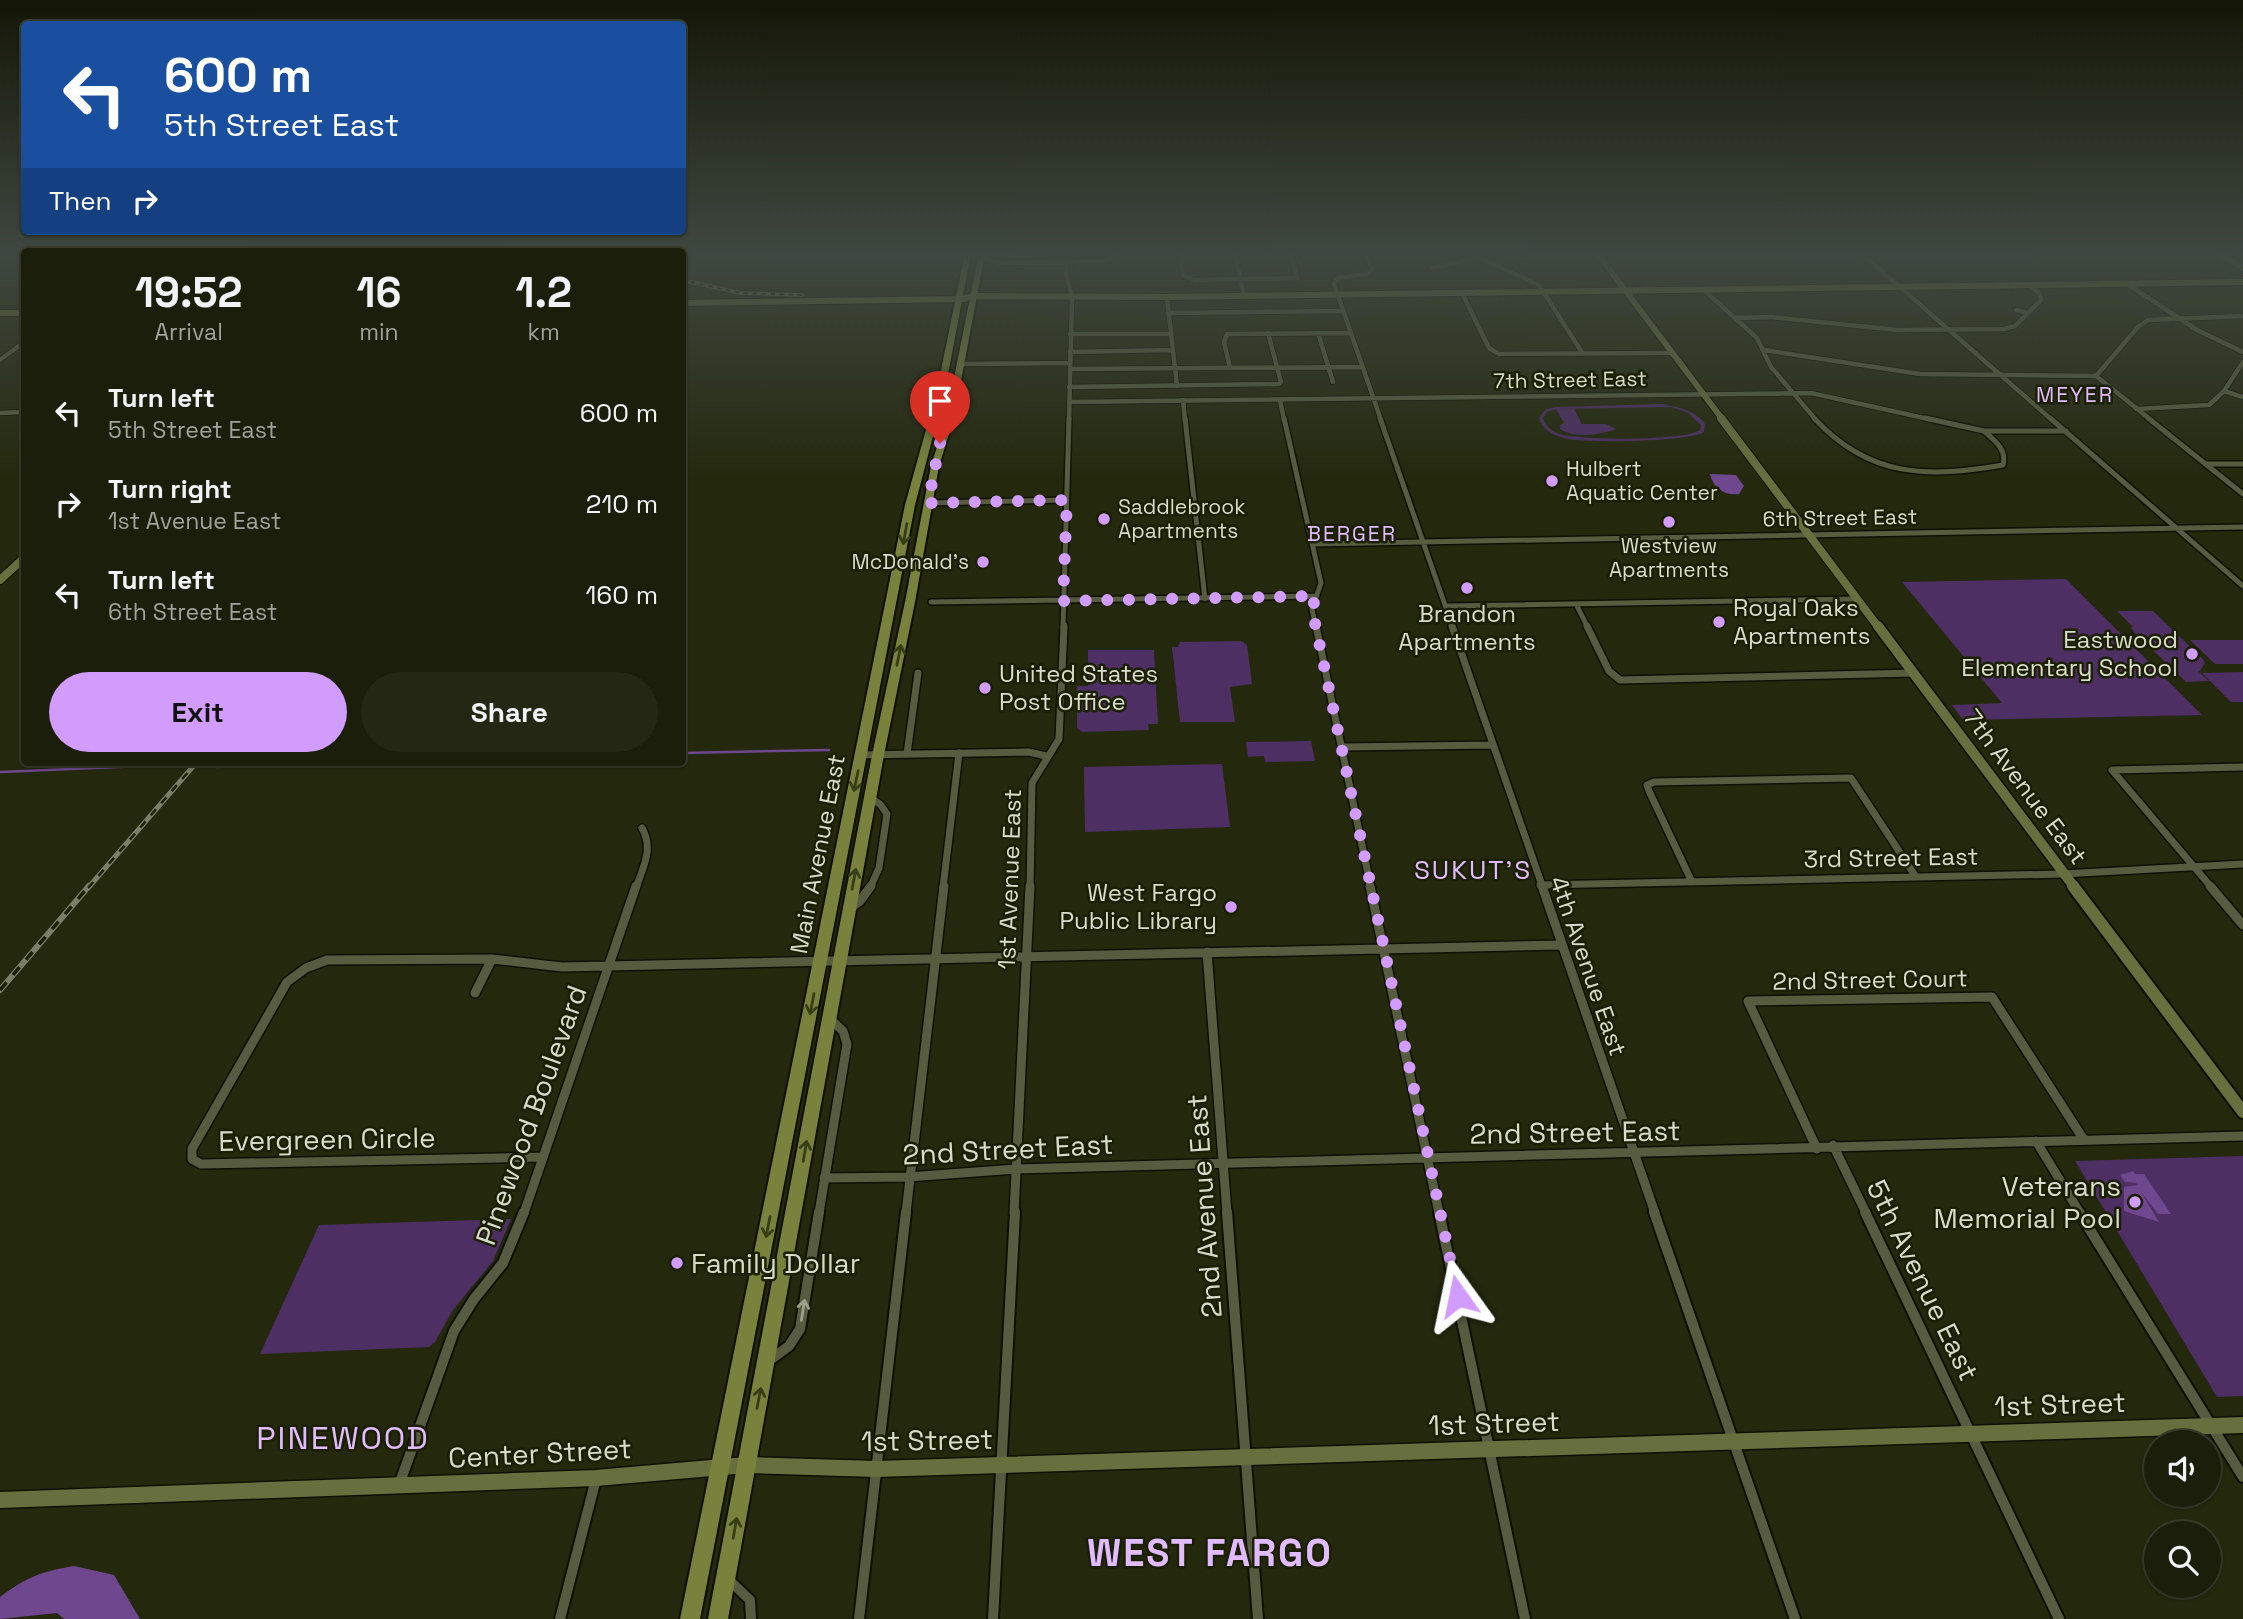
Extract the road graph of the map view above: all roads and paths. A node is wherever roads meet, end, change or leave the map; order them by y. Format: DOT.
graph roads {
  1 [pos="953,329"];
  2 [pos="968,329"];
  3 [pos="1070,329"];
  4 [pos="1170,329"];
  5 [pos="1349,329"];
  6 [pos="1479,329"];
  7 [pos="1567,329"];
  8 [pos="1653,329"];
  9 [pos="1747,329"];
  10 [pos="1876,329"];
  11 [pos="2006,329"];
  12 [pos="2137,329"];
  13 [pos="2197,329"];
  14 [pos="1949,330"];
  15 [pos="1350,332"];
  16 [pos="1268,333"];
  17 [pos="1318,333"];
  18 [pos="952,334"];
  19 [pos="1070,334"];
  20 [pos="1171,334"];
  21 [pos="21,344"];
  22 [pos="1171,350"];
  23 [pos="1764,350"];
  24 [pos="1070,352"];
  25 [pos="2243,352"];
  26 [pos="1672,353"];
  27 [pos="1583,354"];
  28 [pos="0,360"];
  29 [pos="2243,362"];
  30 [pos="960,364"];
  31 [pos="1069,366"];
  32 [pos="1278,367"];
  33 [pos="1328,367"];
  34 [pos="1362,367"];
  35 [pos="1174,368"];
  36 [pos="1230,368"];
  37 [pos="2095,376"];
  38 [pos="2005,377"];
  39 [pos="1333,382"];
  40 [pos="1177,386"];
  41 [pos="1069,387"];
  42 [pos="2224,391"];
  43 [pos="1793,393"];
  44 [pos="1702,394"];
  45 [pos="2243,397"];
  46 [pos="1374,399"];
  47 [pos="1183,400"];
  48 [pos="1280,400"];
  49 [pos="1069,402"];
  50 [pos="2136,409"];
  51 [pos="21,412"];
  52 [pos="0,413"];
  53 [pos="1984,431"];
  54 [pos="2066,431"];
  55 [pos="920,459"];
  56 [pos="2206,464"];
  57 [pos="2243,464"];
  58 [pos="2243,494"];
  59 [pos="1067,500"];
  60 [pos="928,503"];
  61 [pos="2243,527"];
  62 [pos="2178,528"];
  63 [pos="1810,534"];
  64 [pos="1423,542"];
  65 [pos="1312,544"];
  66 [pos="21,561"];
  67 [pos="0,580"];
  68 [pos="2243,586"];
  69 [pos="1316,596"];
  70 [pos="1205,599"];
  71 [pos="1858,599"];
  72 [pos="1063,601"];
  73 [pos="932,602"];
  74 [pos="1576,604"];
  75 [pos="1446,606"];
  76 [pos="918,673"];
  77 [pos="1914,673"];
  78 [pos="1492,745"];
  79 [pos="1342,747"];
  80 [pos="959,753"];
  81 [pos="907,754"];
  82 [pos="861,755"];
  83 [pos="877,755"];
  84 [pos="1046,756"];
  85 [pos="2243,768"];
  86 [pos="870,798"];
  87 [pos="642,828"];
  88 [pos="2243,864"];
  89 [pos="2193,865"];
  90 [pos="2063,874"];
  91 [pos="1916,877"];
  92 [pos="1692,882"];
  93 [pos="1540,885"];
  94 [pos="849,909"];
  95 [pos="2243,925"];
  96 [pos="1560,945"];
  97 [pos="1385,948"];
  98 [pos="1206,952"];
  99 [pos="1028,956"];
  100 [pos="936,958"];
  101 [pos="492,959"];
  102 [pos="820,961"];
  103 [pos="839,961"];
  104 [pos="609,966"];
  105 [pos="475,993"];
  106 [pos="828,1018"];
  107 [pos="2243,1112"];
  108 [pos="2243,1136"];
  109 [pos="2084,1140"];
  110 [pos="2036,1142"];
  111 [pos="1833,1145"];
  112 [pos="1817,1149"];
  113 [pos="1634,1153"];
  114 [pos="543,1157"];
  115 [pos="1430,1159"];
  116 [pos="1224,1163"];
  117 [pos="1016,1169"];
  118 [pos="908,1177"];
  119 [pos="824,1178"];
  120 [pos="766,1363"];
  121 [pos="2208,1424"];
  122 [pos="2243,1425"];
  123 [pos="1972,1434"];
  124 [pos="1732,1441"];
  125 [pos="1490,1449"];
  126 [pos="1246,1457"];
  127 [pos="746,1465"];
  128 [pos="1001,1465"];
  129 [pos="720,1467"];
  130 [pos="876,1469"];
  131 [pos="2243,1477"];
  132 [pos="596,1478"];
  133 [pos="399,1486"];
  134 [pos="0,1500"];
  135 [pos="726,1577"];
  136 [pos="560,1619"];
  137 [pos="690,1619"];
  138 [pos="718,1619"];
  139 [pos="751,1619"];
  140 [pos="859,1619"];
  141 [pos="993,1619"];
  142 [pos="1258,1619"];
  143 [pos="1525,1619"];
  144 [pos="1794,1619"];
  145 [pos="2059,1619"];
  1 -- 18 [label="main road, Main Avenue East"];
  2 -- 30 [label="main road, Main Avenue East"];
  3 -- 19 [label="street, 1st Avenue East"];
  4 -- 20 [label="street"];
  5 -- 15 [label="street, 4th Avenue East"];
  6 -- 27 [label="street"];
  7 -- 27 [label="street"];
  8 -- 26 [label="street, 7th Avenue East"];
  9 -- 23 [label="street"];
  10 -- 14 [label="street"];
  11 -- 14 [label="street"];
  12 -- 37 [label="street"];
  13 -- 25 [label="street"];
  14 -- 38 [label="street"];
  15 -- 17 [label="street"];
  15 -- 34 [label="street, 4th Avenue East"];
  16 -- 17 [label="street"];
  16 -- 32 [label="street"];
  16 -- 36 [label="street"];
  17 -- 33 [label="street"];
  18 -- 30 [label="main road"];
  18 -- 55 [label="main road, Main Avenue East"];
  19 -- 20 [label="street"];
  19 -- 24 [label="street, 1st Avenue East"];
  20 -- 22 [label="street"];
  21 -- 28 [label="street"];
  22 -- 24 [label="street"];
  22 -- 35 [label="street"];
  23 -- 38 [label="street"];
  23 -- 43 [label="street"];
  24 -- 31 [label="street, 1st Avenue East"];
  26 -- 27 [label="street"];
  26 -- 44 [label="street, 7th Avenue East"];
  29 -- 42 [label="street"];
  30 -- 31 [label="street"];
  30 -- 60 [label="main road, Main Avenue East"];
  31 -- 35 [label="street"];
  31 -- 41 [label="street, 1st Avenue East"];
  32 -- 33 [label="street"];
  32 -- 36 [label="street"];
  32 -- 40 [label="street"];
  33 -- 34 [label="street"];
  33 -- 39 [label="street"];
  34 -- 46 [label="street, 4th Avenue East"];
  35 -- 36 [label="street"];
  35 -- 40 [label="street"];
  37 -- 38 [label="street"];
  37 -- 50 [label="street"];
  38 -- 54 [label="street"];
  40 -- 41 [label="street"];
  41 -- 49 [label="street, 1st Avenue East"];
  42 -- 45 [label="street"];
  42 -- 50 [label="street"];
  43 -- 44 [label="street, 7th Street East"];
  43 -- 53 [label="street, 7th Street East"];
  43 -- 53 [label="street"];
  44 -- 46 [label="street, 7th Street East"];
  44 -- 63 [label="street, 7th Avenue East"];
  46 -- 48 [label="street, 7th Street East"];
  46 -- 64 [label="street, 4th Avenue East"];
  47 -- 48 [label="street, 7th Street East"];
  47 -- 49 [label="street, 7th Street East"];
  47 -- 70 [label="street"];
  48 -- 65 [label="street"];
  49 -- 59 [label="street, 1st Avenue East"];
  50 -- 56 [label="street"];
  51 -- 52 [label="street"];
  53 -- 54 [label="street, 7th Street East"];
  54 -- 62 [label="street"];
  55 -- 60 [label="main road"];
  55 -- 82 [label="main road, Main Avenue East, one-way"];
  56 -- 57 [label="street"];
  56 -- 58 [label="street"];
  59 -- 60 [label="street"];
  59 -- 72 [label="street, 1st Avenue East"];
  83 -- 60 [label="main road, Main Avenue East, one-way"];
  61 -- 62 [label="street, 6th Street East"];
  62 -- 63 [label="street, 6th Street East"];
  62 -- 68 [label="street"];
  63 -- 64 [label="street, 6th Street East"];
  63 -- 71 [label="street, 7th Avenue East"];
  64 -- 65 [label="street, 6th Street East"];
  64 -- 75 [label="street, 4th Avenue East"];
  65 -- 69 [label="street"];
  66 -- 67 [label="street"];
  69 -- 70 [label="street"];
  69 -- 79 [label="street"];
  70 -- 72 [label="street"];
  71 -- 74 [label="street"];
  71 -- 77 [label="street, 7th Avenue East"];
  72 -- 73 [label="street"];
  72 -- 84 [label="street, 1st Avenue East"];
  74 -- 75 [label="street"];
  74 -- 77 [label="street"];
  75 -- 78 [label="street, 4th Avenue East"];
  76 -- 81 [label="street"];
  77 -- 90 [label="street, 7th Avenue East"];
  78 -- 79 [label="street"];
  78 -- 93 [label="street, 4th Avenue East"];
  79 -- 97 [label="street"];
  80 -- 81 [label="street"];
  80 -- 84 [label="street"];
  80 -- 100 [label="street"];
  81 -- 83 [label="street"];
  82 -- 83 [label="street"];
  82 -- 102 [label="main road, Main Avenue East, one-way"];
  83 -- 86 [label="main road, Main Avenue East"];
  84 -- 99 [label="street, 1st Avenue East"];
  85 -- 89 [label="street"];
  94 -- 86 [label="main road, Main Avenue East, one-way"];
  86 -- 94 [label="street"];
  87 -- 104 [label="street, Pinewood Boulevard"];
  88 -- 89 [label="street, 3rd Street East"];
  89 -- 90 [label="street, 3rd Street East"];
  89 -- 95 [label="street"];
  90 -- 91 [label="street, 3rd Street East"];
  90 -- 107 [label="street, 7th Avenue East"];
  91 -- 92 [label="street, 3rd Street East"];
  91 -- 92 [label="street"];
  92 -- 93 [label="street, 3rd Street East"];
  93 -- 96 [label="street, 4th Avenue East"];
  94 -- 103 [label="main road, Main Avenue East"];
  96 -- 97 [label="street"];
  96 -- 113 [label="street, 4th Avenue East"];
  97 -- 98 [label="street"];
  97 -- 115 [label="street"];
  98 -- 99 [label="street"];
  98 -- 116 [label="street, 2nd Avenue East"];
  99 -- 100 [label="street"];
  99 -- 117 [label="street, 1st Avenue East"];
  100 -- 103 [label="street"];
  100 -- 118 [label="street"];
  101 -- 104 [label="street, Evergreen Circle"];
  101 -- 105 [label="street"];
  101 -- 114 [label="street, Evergreen Circle"];
  102 -- 103 [label="street, Evergreen Circle"];
  102 -- 104 [label="street, Evergreen Circle"];
  102 -- 129 [label="main road, Main Avenue East, one-way"];
  103 -- 106 [label="main road, Main Avenue East"];
  104 -- 114 [label="street, Pinewood Boulevard"];
  106 -- 119 [label="street"];
  120 -- 106 [label="main road, Main Avenue East, one-way"];
  108 -- 109 [label="street, 2nd Street East"];
  109 -- 110 [label="street, 2nd Street East"];
  109 -- 112 [label="street, 2nd Street Court"];
  110 -- 111 [label="street, 2nd Street East"];
  110 -- 121 [label="street"];
  111 -- 112 [label="street, 2nd Street East"];
  111 -- 123 [label="street, 5th Avenue East"];
  112 -- 113 [label="street, 2nd Street East"];
  113 -- 115 [label="street, 2nd Street East"];
  113 -- 124 [label="street, 4th Avenue East"];
  114 -- 133 [label="street, Pinewood Boulevard"];
  115 -- 116 [label="street, 2nd Street East"];
  115 -- 125 [label="street"];
  116 -- 117 [label="street, 2nd Street East"];
  116 -- 126 [label="street, 2nd Avenue East"];
  117 -- 118 [label="street, 2nd Street East"];
  117 -- 128 [label="street, 1st Avenue East"];
  118 -- 119 [label="street, 2nd Street East"];
  118 -- 130 [label="street"];
  120 -- 119 [label="street, one-way"];
  127 -- 120 [label="main road, Main Avenue East, one-way"];
  121 -- 122 [label="street, 1st Street"];
  121 -- 123 [label="street, 1st Street"];
  121 -- 131 [label="street"];
  123 -- 124 [label="street, 1st Street"];
  123 -- 145 [label="street, 5th Avenue East"];
  124 -- 125 [label="street, 1st Street"];
  124 -- 144 [label="street, 4th Avenue East"];
  125 -- 126 [label="street, 1st Street"];
  125 -- 143 [label="street"];
  126 -- 128 [label="street, 1st Street"];
  126 -- 142 [label="street, 2nd Avenue East"];
  127 -- 129 [label="street, Center Street"];
  127 -- 130 [label="street, 1st Street"];
  135 -- 127 [label="main road, Main Avenue East, one-way"];
  128 -- 130 [label="street, 1st Street"];
  128 -- 141 [label="street, 1st Avenue East"];
  129 -- 132 [label="street, Center Street"];
  129 -- 137 [label="main road, Main Avenue East"];
  130 -- 140 [label="street"];
  132 -- 133 [label="street, Center Street"];
  132 -- 136 [label="street"];
  133 -- 134 [label="street, Center Street"];
  135 -- 138 [label="main road, Main Avenue East"];
  135 -- 139 [label="street"];
}
